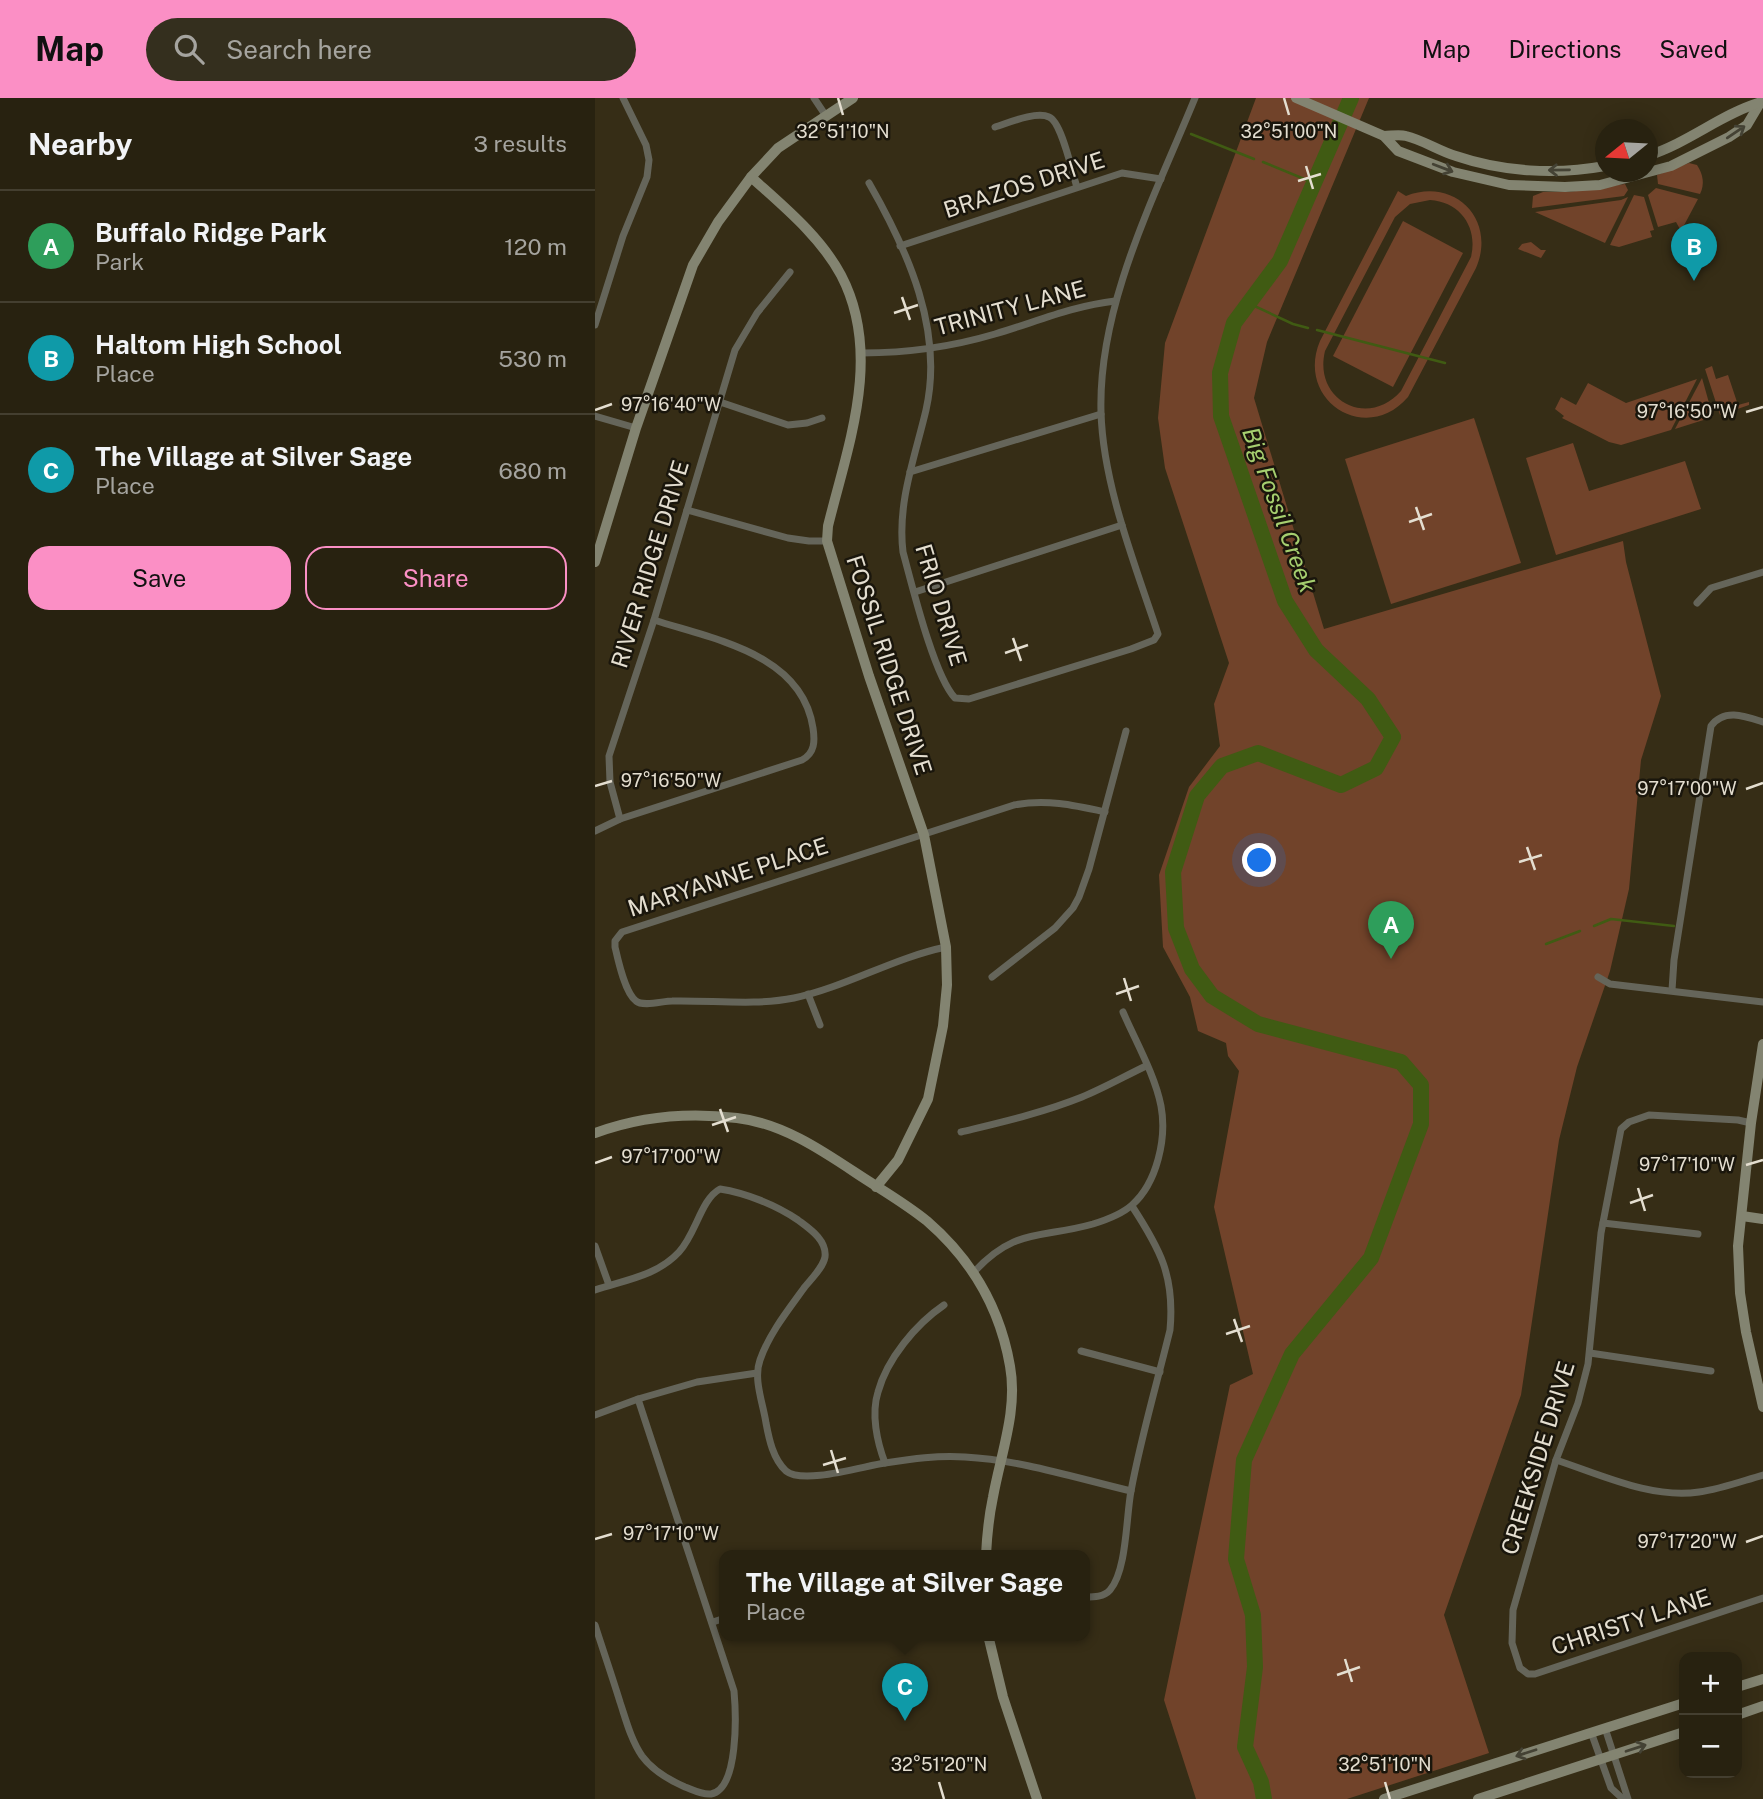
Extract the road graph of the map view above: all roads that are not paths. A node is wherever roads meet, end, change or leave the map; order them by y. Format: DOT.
graph roads {
  1 [pos="623,98"];
  2 [pos="814,98"];
  3 [pos="853,98"];
  4 [pos="1195,98"];
  5 [pos="1296,98"];
  6 [pos="1761,101"];
  7 [pos="826,116"];
  8 [pos="995,127"];
  9 [pos="1696,134"];
  10 [pos="1384,136"];
  11 [pos="1702,151"];
  12 [pos="1658,152"];
  13 [pos="1595,167"];
  14 [pos="1513,169"];
  15 [pos="1526,171"];
  16 [pos="751,177"];
  17 [pos="1161,180"];
  18 [pos="869,183"];
  19 [pos="1523,186"];
  20 [pos="1077,187"];
  21 [pos="900,246"];
  22 [pos="790,272"];
  23 [pos="1115,301"];
  24 [pos="595,325"];
  25 [pos="931,349"];
  26 [pos="862,353"];
  27 [pos="720,402"];
  28 [pos="1101,414"];
  29 [pos="595,416"];
  30 [pos="822,418"];
  31 [pos="636,428"];
  32 [pos="910,472"];
  33 [pos="687,510"];
  34 [pos="1122,525"];
  35 [pos="827,541"];
  36 [pos="595,562"];
  37 [pos="1763,572"];
  38 [pos="915,592"];
  39 [pos="1697,603"];
  40 [pos="654,620"];
  41 [pos="1763,722"];
  42 [pos="1126,731"];
  43 [pos="1105,812"];
  44 [pos="620,819"];
  45 [pos="595,831"];
  46 [pos="924,835"];
  47 [pos="946,947"];
  48 [pos="992,978"];
  49 [pos="1598,978"];
  50 [pos="1672,990"];
  51 [pos="808,994"];
  52 [pos="1763,1002"];
  53 [pos="1123,1012"];
  54 [pos="820,1025"];
  55 [pos="1763,1044"];
  56 [pos="1146,1066"];
  57 [pos="1751,1123"];
  58 [pos="961,1132"];
  59 [pos="595,1133"];
  60 [pos="876,1187"];
  61 [pos="1132,1206"];
  62 [pos="1742,1216"];
  63 [pos="1763,1219"];
  64 [pos="1603,1223"];
  65 [pos="1698,1234"];
  66 [pos="595,1246"];
  67 [pos="973,1273"];
  68 [pos="609,1285"];
  69 [pos="595,1290"];
  70 [pos="944,1305"];
  71 [pos="1080,1350"];
  72 [pos="1590,1353"];
  73 [pos="1711,1371"];
  74 [pos="1160,1372"];
  75 [pos="757,1373"];
  76 [pos="638,1399"];
  77 [pos="1763,1407"];
  78 [pos="595,1415"];
  79 [pos="1556,1460"];
  80 [pos="1002,1461"];
  81 [pos="885,1463"];
  82 [pos="1763,1475"];
  83 [pos="1131,1491"];
  84 [pos="987,1550"];
  85 [pos="1090,1597"];
  86 [pos="1763,1598"];
  87 [pos="719,1620"];
  88 [pos="713,1622"];
  89 [pos="595,1625"];
  90 [pos="719,1641"];
  91 [pos="719,1641"];
  92 [pos="989,1641"];
  93 [pos="1517,1661"];
  94 [pos="1763,1679"];
  95 [pos="1742,1685"];
  96 [pos="1679,1705"];
  97 [pos="1763,1706"];
  98 [pos="1742,1713"];
  99 [pos="1605,1728"];
  100 [pos="1591,1732"];
  101 [pos="1679,1734"];
  102 [pos="1613,1755"];
  103 [pos="1600,1759"];
  104 [pos="1037,1799"];
  105 [pos="1384,1799"];
  106 [pos="1478,1799"];
  107 [pos="1626,1799"];
  1 -- 24 [label="street"];
  2 -- 7 [label="street"];
  3 -- 7 [label="main road"];
  4 -- 17 [label="street"];
  5 -- 10 [label="main road"];
  6 -- 9 [label="main road"];
  11 -- 6 [label="main road, one-way"];
  7 -- 16 [label="main road"];
  8 -- 20 [label="street"];
  9 -- 11 [label="main road"];
  9 -- 12 [label="main road"];
  10 -- 14 [label="main road"];
  10 -- 19 [label="main road, one-way"];
  11 -- 19 [label="main road"];
  13 -- 15 [label="main road, one-way"];
  14 -- 15 [label="main road"];
  14 -- 19 [label="main road"];
  15 -- 19 [label="main road"];
  16 -- 26 [label="main road, FOSSIL RIDGE DRIVE"];
  16 -- 31 [label="main road"];
  17 -- 20 [label="street, BRAZOS DRIVE"];
  17 -- 23 [label="street"];
  18 -- 21 [label="street, FRIO DRIVE"];
  20 -- 21 [label="street, BRAZOS DRIVE"];
  21 -- 25 [label="street, FRIO DRIVE"];
  22 -- 27 [label="street, RIVER RIDGE DRIVE"];
  23 -- 25 [label="street, TRINITY LANE"];
  23 -- 28 [label="street"];
  25 -- 26 [label="street, TRINITY LANE"];
  25 -- 32 [label="street, FRIO DRIVE"];
  26 -- 35 [label="main road, FOSSIL RIDGE DRIVE"];
  27 -- 30 [label="street"];
  27 -- 33 [label="street, RIVER RIDGE DRIVE"];
  28 -- 32 [label="street"];
  28 -- 34 [label="street"];
  29 -- 31 [label="street"];
  31 -- 36 [label="main road"];
  32 -- 38 [label="street, FRIO DRIVE"];
  33 -- 35 [label="street"];
  33 -- 40 [label="street, RIVER RIDGE DRIVE"];
  34 -- 38 [label="street"];
  34 -- 38 [label="street, FRIO DRIVE"];
  35 -- 46 [label="main road, FOSSIL RIDGE DRIVE"];
  37 -- 39 [label="street"];
  40 -- 44 [label="street, RIVER RIDGE DRIVE"];
  40 -- 44 [label="street"];
  41 -- 50 [label="street"];
  42 -- 43 [label="street"];
  43 -- 46 [label="street, MARYANNE PLACE"];
  43 -- 48 [label="street"];
  44 -- 45 [label="street"];
  46 -- 47 [label="main road, FOSSIL RIDGE DRIVE"];
  46 -- 51 [label="street, MARYANNE PLACE"];
  47 -- 51 [label="street, MARYANNE PLACE"];
  47 -- 60 [label="main road, FOSSIL RIDGE DRIVE"];
  49 -- 50 [label="street"];
  50 -- 52 [label="street"];
  51 -- 54 [label="street"];
  53 -- 56 [label="street"];
  55 -- 57 [label="main road"];
  56 -- 58 [label="street"];
  56 -- 61 [label="street"];
  57 -- 62 [label="main road"];
  57 -- 64 [label="street, CREEKSIDE DRIVE"];
  59 -- 60 [label="main road"];
  60 -- 67 [label="main road"];
  61 -- 67 [label="street"];
  61 -- 74 [label="street"];
  62 -- 63 [label="main road"];
  62 -- 77 [label="main road"];
  64 -- 65 [label="street"];
  64 -- 72 [label="street, CREEKSIDE DRIVE"];
  66 -- 68 [label="street"];
  67 -- 80 [label="main road"];
  68 -- 69 [label="street"];
  68 -- 75 [label="street"];
  70 -- 81 [label="street"];
  71 -- 74 [label="street"];
  72 -- 73 [label="street"];
  72 -- 79 [label="street, CREEKSIDE DRIVE"];
  74 -- 83 [label="street"];
  75 -- 76 [label="street"];
  75 -- 81 [label="street"];
  76 -- 78 [label="street"];
  76 -- 88 [label="street"];
  79 -- 82 [label="street"];
  79 -- 93 [label="street, CREEKSIDE DRIVE"];
  80 -- 81 [label="street"];
  80 -- 83 [label="street"];
  80 -- 84 [label="main road"];
  83 -- 85 [label="street"];
  86 -- 93 [label="street, CHRISTY LANE"];
  87 -- 88 [label="street"];
  88 -- 90 [label="street"];
  89 -- 91 [label="street"];
  92 -- 104 [label="main road"];
  94 -- 95 [label="main road"];
  96 -- 99 [label="main road"];
  97 -- 98 [label="main road"];
  99 -- 100 [label="main road"];
  99 -- 102 [label="street"];
  100 -- 103 [label="street"];
  100 -- 105 [label="main road, one-way"];
  102 -- 101 [label="main road, one-way"];
  102 -- 103 [label="main road"];
  102 -- 107 [label="street"];
  103 -- 106 [label="main road"];
  103 -- 107 [label="street"];
}
